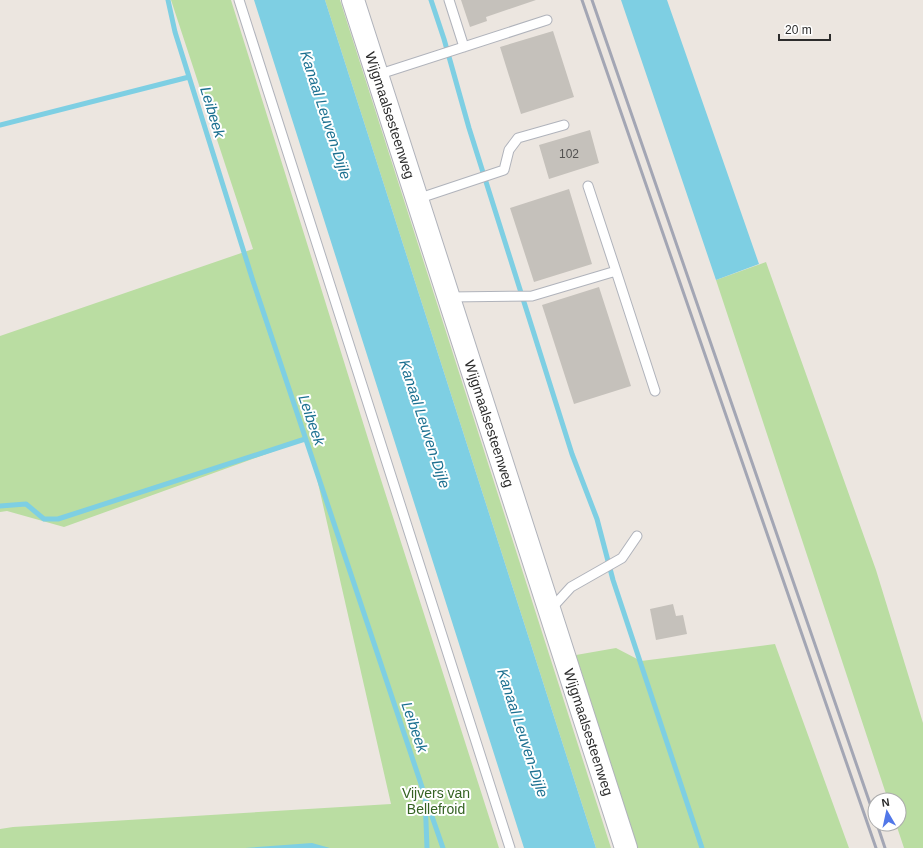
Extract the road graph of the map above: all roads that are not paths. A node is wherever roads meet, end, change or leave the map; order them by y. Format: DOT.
graph roads {
  1 [pos="239,0"];
  2 [pos="353,0"];
  3 [pos="449,0"];
  4 [pos="547,20"];
  5 [pos="464,47"];
  6 [pos="377,75"];
  7 [pos="564,125"];
  8 [pos="588,186"];
  9 [pos="417,199"];
  10 [pos="616,271"];
  11 [pos="449,297"];
  12 [pos="655,391"];
  13 [pos="637,536"];
  14 [pos="550,610"];
  15 [pos="510,848"];
  16 [pos="626,848"];
  1 -- 15 [label="lane"];
  2 -- 6 [label="street, Wijgmaalsesteenweg"];
  3 -- 5 [label="lane"];
  4 -- 5 [label="lane"];
  5 -- 6 [label="lane"];
  6 -- 9 [label="street, Wijgmaalsesteenweg"];
  7 -- 9 [label="lane"];
  8 -- 10 [label="lane"];
  9 -- 11 [label="street, Wijgmaalsesteenweg"];
  10 -- 11 [label="lane"];
  10 -- 12 [label="lane"];
  11 -- 14 [label="street, Wijgmaalsesteenweg"];
  13 -- 14 [label="lane"];
  14 -- 16 [label="street, Wijgmaalsesteenweg"];
}
